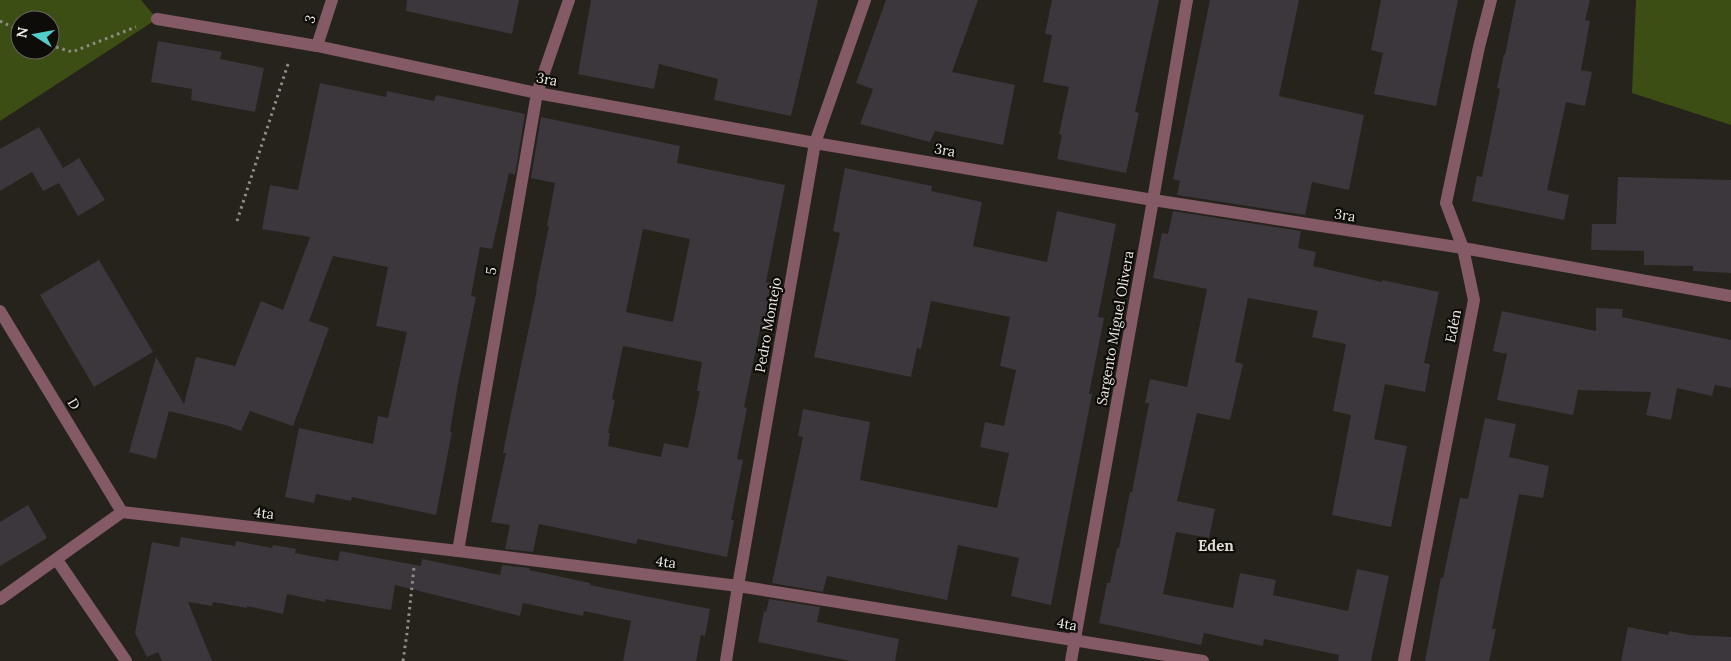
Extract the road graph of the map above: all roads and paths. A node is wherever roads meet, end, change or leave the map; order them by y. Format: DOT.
graph roads {
  1 [pos="332,0"];
  2 [pos="569,0"];
  3 [pos="865,0"];
  4 [pos="1187,0"];
  5 [pos="1491,0"];
  6 [pos="157,19"];
  7 [pos="295,43"];
  8 [pos="317,46"];
  9 [pos="60,48"];
  10 [pos="537,92"];
  11 [pos="815,143"];
  12 [pos="1153,200"];
  13 [pos="238,221"];
  14 [pos="1464,248"];
  15 [pos="1731,296"];
  16 [pos="0,311"];
  17 [pos="122,512"];
  18 [pos="416,546"];
  19 [pos="458,551"];
  20 [pos="57,560"];
  21 [pos="738,586"];
  22 [pos="0,599"];
  23 [pos="1075,640"];
  24 [pos="126,661"];
  25 [pos="403,661"];
  26 [pos="726,661"];
  27 [pos="1071,661"];
  28 [pos="1203,661"];
  29 [pos="1404,661"];
  1 -- 8 [label="street, 3"];
  2 -- 10 [label="street, 5"];
  3 -- 11 [label="street, Pedro Montejo"];
  4 -- 12 [label="street, Sargento Miguel Olivera"];
  5 -- 14 [label="street, Edén"];
  6 -- 7 [label="street, 3ra"];
  6 -- 9 [label="path"];
  7 -- 8 [label="street, 3ra"];
  7 -- 13 [label="path"];
  8 -- 10 [label="street, 3ra"];
  10 -- 11 [label="street, 3ra"];
  10 -- 19 [label="street, 5"];
  11 -- 12 [label="street, 3ra"];
  11 -- 21 [label="street, Pedro Montejo"];
  12 -- 14 [label="street, 3ra"];
  12 -- 23 [label="street, Sargento Miguel Olivera"];
  14 -- 15 [label="street, 3ra"];
  14 -- 29 [label="street, Edén"];
  16 -- 17 [label="street, D"];
  17 -- 18 [label="street, 4ta"];
  17 -- 20 [label="street"];
  18 -- 19 [label="street, 4ta"];
  18 -- 25 [label="path"];
  19 -- 21 [label="street, 4ta"];
  20 -- 22 [label="street"];
  20 -- 24 [label="street"];
  21 -- 23 [label="street, 4ta"];
  21 -- 26 [label="street, Pedro Montejo"];
  23 -- 27 [label="street, Sargento Miguel Olivera"];
  23 -- 28 [label="street, 4ta"];
}
